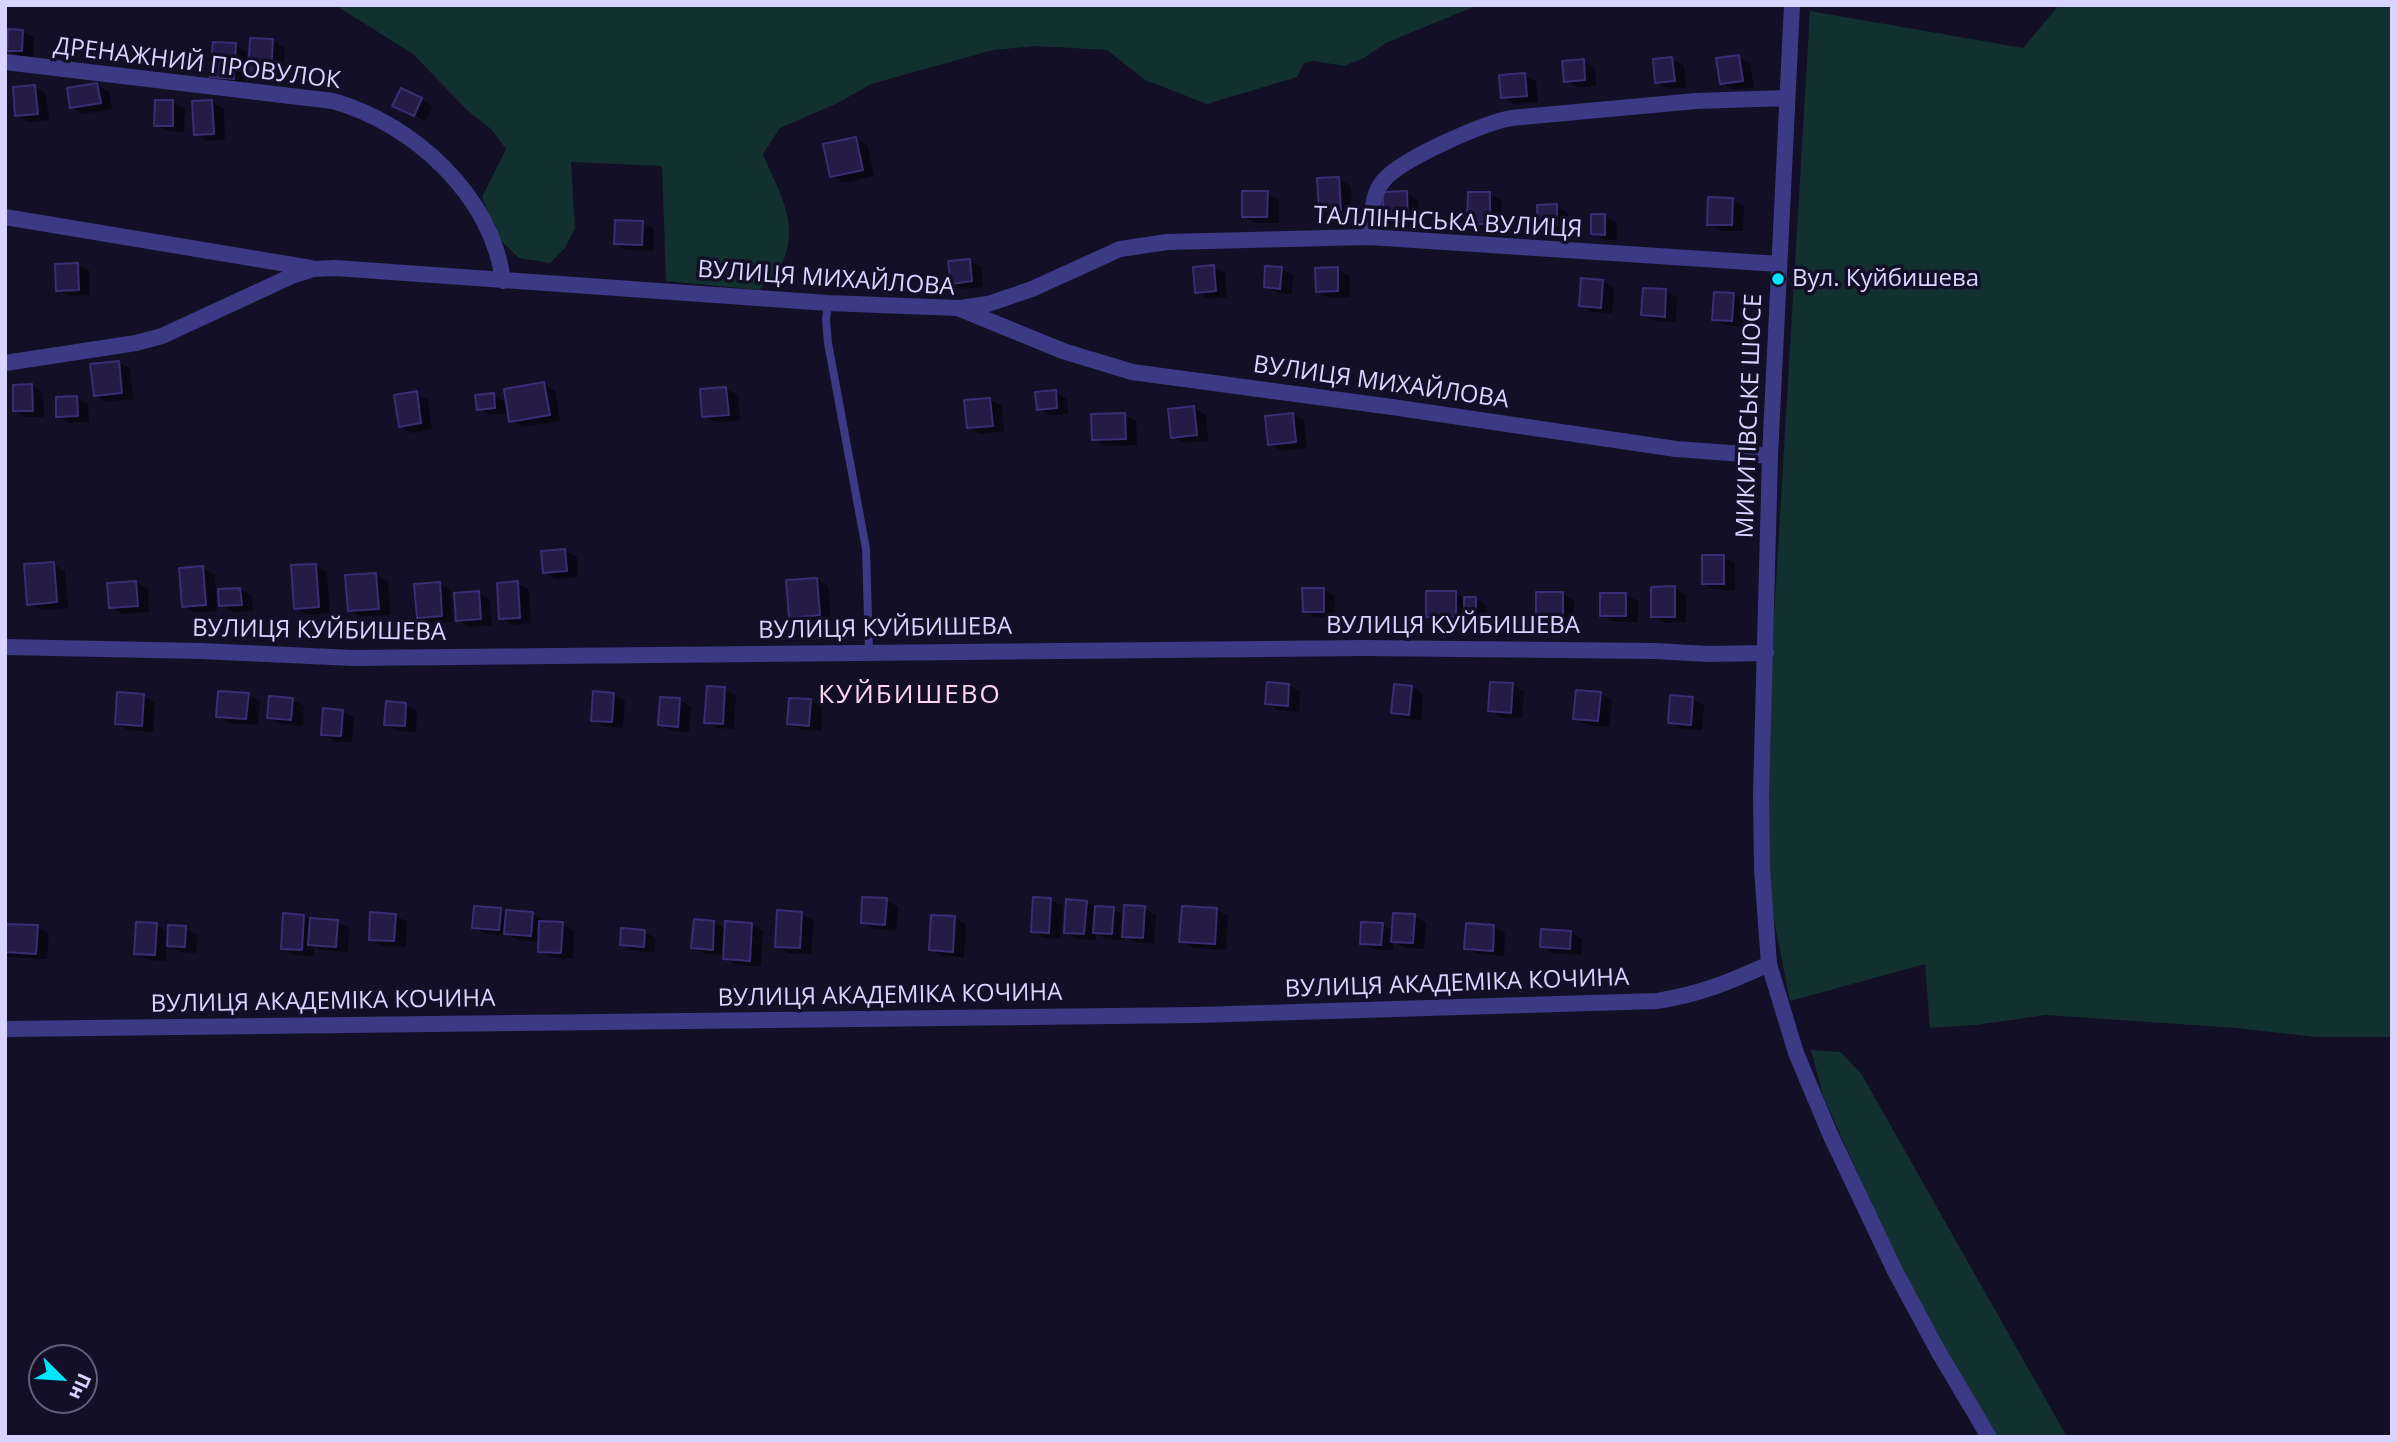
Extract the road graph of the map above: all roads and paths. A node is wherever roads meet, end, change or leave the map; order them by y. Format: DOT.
graph roads {
  1 [pos="1792,5"];
  2 [pos="5,62"];
  3 [pos="1787,98"];
  4 [pos="5,217"];
  5 [pos="1369,237"];
  6 [pos="1779,264"];
  7 [pos="313,269"];
  8 [pos="503,281"];
  9 [pos="828,303"];
  10 [pos="958,308"];
  11 [pos="5,363"];
  12 [pos="1770,456"];
  13 [pos="5,647"];
  14 [pos="869,652"];
  15 [pos="1766,653"];
  16 [pos="1769,964"];
  17 [pos="5,1029"];
  18 [pos="1989,1437"];
  1 -- 3 [label="street, МИКИТІВСЬКЕ ШОСЕ"];
  2 -- 8 [label="street, ДРЕНАЖНИЙ ПРОВУЛОК"];
  3 -- 5 [label="street"];
  3 -- 6 [label="street, МИКИТІВСЬКЕ ШОСЕ"];
  4 -- 7 [label="street"];
  5 -- 6 [label="street, ТАЛЛІННСЬКА ВУЛИЦЯ"];
  5 -- 10 [label="street, ТАЛЛІННСЬКА ВУЛИЦЯ"];
  6 -- 12 [label="street, МИКИТІВСЬКЕ ШОСЕ"];
  7 -- 8 [label="street, ВУЛИЦЯ МИХАЙЛОВА"];
  7 -- 11 [label="street, ВУЛИЦЯ МИХАЙЛОВА"];
  8 -- 9 [label="street, ВУЛИЦЯ МИХАЙЛОВА"];
  9 -- 10 [label="street, ВУЛИЦЯ МИХАЙЛОВА"];
  9 -- 14 [label="lane"];
  10 -- 12 [label="street, ВУЛИЦЯ МИХАЙЛОВА"];
  12 -- 15 [label="street, МИКИТІВСЬКЕ ШОСЕ"];
  13 -- 14 [label="street, ВУЛИЦЯ КУЙБИШЕВА"];
  14 -- 15 [label="street, ВУЛИЦЯ КУЙБИШЕВА"];
  15 -- 16 [label="street, МИКИТІВСЬКЕ ШОСЕ"];
  16 -- 17 [label="street, ВУЛИЦЯ АКАДЕМІКА КОЧИНА"];
  16 -- 18 [label="street, МИКИТІВСЬКЕ ШОСЕ"];
}
